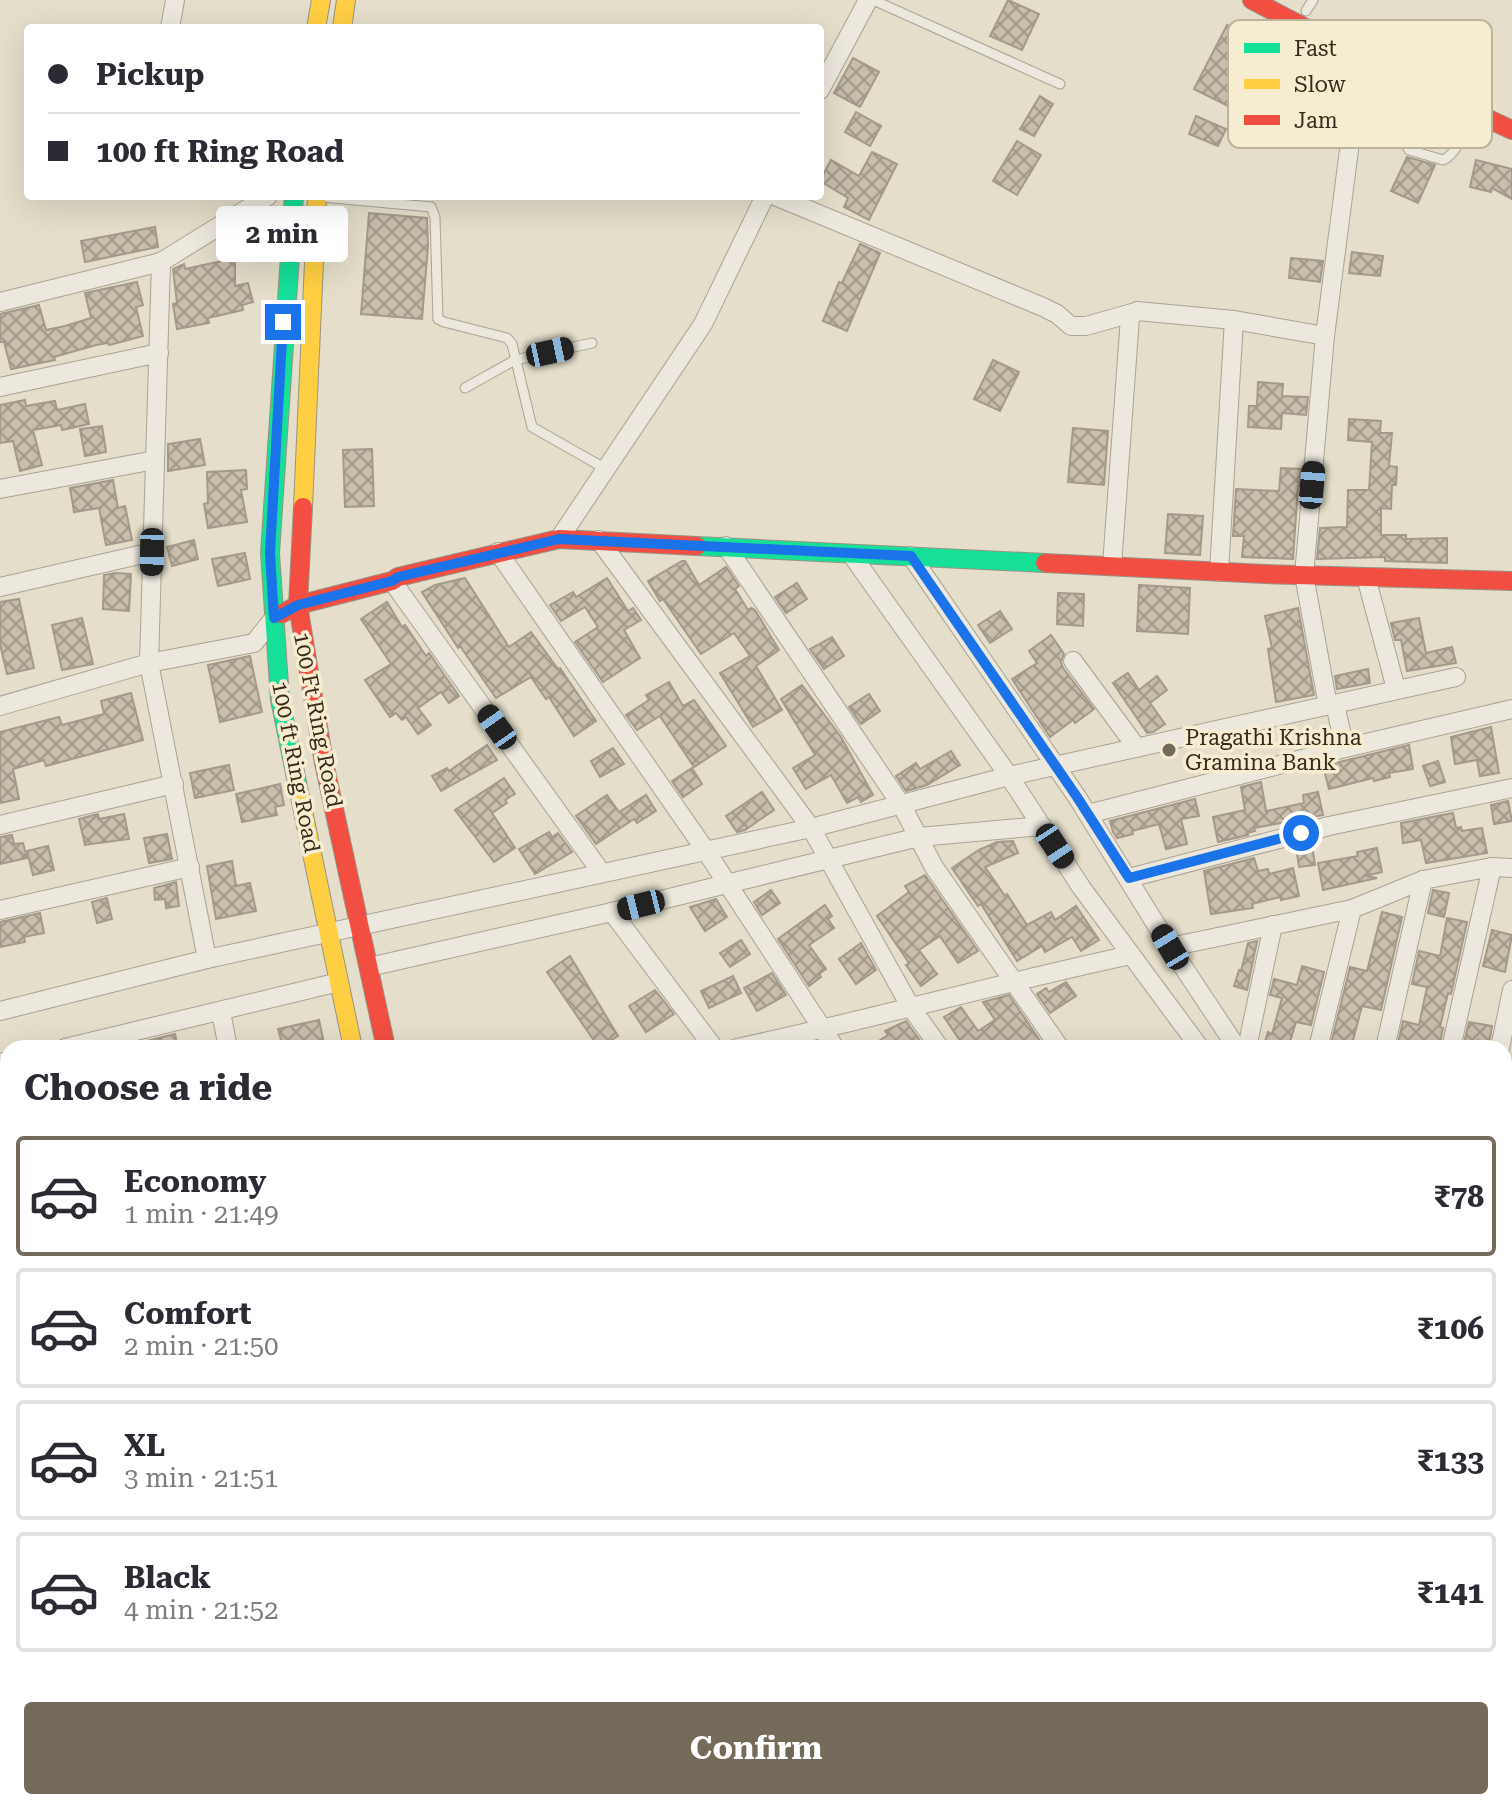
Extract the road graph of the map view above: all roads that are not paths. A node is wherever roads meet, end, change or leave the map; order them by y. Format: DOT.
graph roads {
  1 [pos="175,0"];
  2 [pos="321,0"];
  3 [pos="346,0"];
  4 [pos="871,0"];
  5 [pos="1252,0"];
  6 [pos="1297,6"];
  7 [pos="1315,20"];
  8 [pos="1326,20"];
  9 [pos="171,24"];
  10 [pos="317,24"];
  11 [pos="343,24"];
  12 [pos="824,83"];
  13 [pos="1060,84"];
  14 [pos="1492,101"];
  15 [pos="1512,111"];
  16 [pos="1492,120"];
  17 [pos="1512,130"];
  18 [pos="1349,148"];
  19 [pos="1408,148"];
  20 [pos="1455,148"];
  21 [pos="262,200"];
  22 [pos="294,200"];
  23 [pos="317,200"];
  24 [pos="358,200"];
  25 [pos="763,200"];
  26 [pos="785,200"];
  27 [pos="161,262"];
  28 [pos="0,302"];
  29 [pos="1132,313"];
  30 [pos="1234,320"];
  31 [pos="1325,336"];
  32 [pos="592,343"];
  33 [pos="159,353"];
  34 [pos="515,360"];
  35 [pos="0,387"];
  36 [pos="465,388"];
  37 [pos="155,460"];
  38 [pos="606,469"];
  39 [pos="0,489"];
  40 [pos="559,539"];
  41 [pos="599,540"];
  42 [pos="726,546"];
  43 [pos="152,552"];
  44 [pos="498,552"];
  45 [pos="851,554"];
  46 [pos="911,556"];
  47 [pos="1112,566"];
  48 [pos="1219,572"];
  49 [pos="1304,575"];
  50 [pos="1366,577"];
  51 [pos="392,581"];
  52 [pos="1512,581"];
  53 [pos="0,587"];
  54 [pos="298,605"];
  55 [pos="274,618"];
  56 [pos="1073,661"];
  57 [pos="149,663"];
  58 [pos="1456,677"];
  59 [pos="1396,689"];
  60 [pos="0,706"];
  61 [pos="1512,709"];
  62 [pos="1338,722"];
  63 [pos="1137,748"];
  64 [pos="1060,771"];
  65 [pos="1012,782"];
  66 [pos="174,784"];
  67 [pos="1512,788"];
  68 [pos="902,806"];
  69 [pos="1088,814"];
  70 [pos="0,825"];
  71 [pos="1042,826"];
  72 [pos="811,828"];
  73 [pos="919,837"];
  74 [pos="706,851"];
  75 [pos="827,858"];
  76 [pos="190,867"];
  77 [pos="1492,867"];
  78 [pos="1512,868"];
  79 [pos="601,872"];
  80 [pos="1129,878"];
  81 [pos="1423,880"];
  82 [pos="728,884"];
  83 [pos="1352,909"];
  84 [pos="0,910"];
  85 [pos="612,912"];
  86 [pos="1273,925"];
  87 [pos="360,926"];
  88 [pos="329,935"];
  89 [pos="1170,947"];
  90 [pos="1131,955"];
  91 [pos="207,959"];
  92 [pos="369,967"];
  93 [pos="1011,980"];
  94 [pos="339,982"];
  95 [pos="1512,994"];
  96 [pos="910,1006"];
  97 [pos="0,1011"];
  98 [pos="221,1012"];
  99 [pos="823,1030"];
  100 [pos="100,1040"];
  101 [pos="226,1040"];
  102 [pos="351,1040"];
  103 [pos="384,1040"];
  104 [pos="708,1040"];
  105 [pos="775,1040"];
  106 [pos="830,1040"];
  107 [pos="934,1040"];
  108 [pos="1054,1040"];
  109 [pos="1194,1040"];
  110 [pos="1232,1040"];
  111 [pos="1249,1040"];
  112 [pos="1320,1040"];
  113 [pos="1387,1040"];
  114 [pos="1453,1040"];
  115 [pos="1502,1040"];
  1 -- 9 [label="street"];
  2 -- 10 [label="main road"];
  3 -- 11 [label="main road"];
  4 -- 12 [label="street"];
  4 -- 13 [label="lane"];
  5 -- 6 [label="main road"];
  6 -- 7 [label="main road"];
  6 -- 8 [label="main road"];
  14 -- 15 [label="main road"];
  16 -- 17 [label="main road"];
  18 -- 31 [label="street"];
  19 -- 20 [label="lane"];
  21 -- 27 [label="street"];
  22 -- 55 [label="main road, 100 ft Ring Road"];
  23 -- 54 [label="main road, 100 Ft Ring Road"];
  24 -- 34 [label="lane"];
  25 -- 38 [label="street"];
  26 -- 29 [label="street"];
  27 -- 28 [label="street"];
  27 -- 33 [label="street"];
  29 -- 30 [label="street"];
  29 -- 47 [label="street"];
  30 -- 31 [label="street"];
  30 -- 48 [label="street"];
  31 -- 49 [label="street"];
  32 -- 34 [label="lane"];
  33 -- 35 [label="street"];
  33 -- 37 [label="street"];
  34 -- 36 [label="lane"];
  34 -- 38 [label="lane"];
  37 -- 39 [label="street"];
  37 -- 43 [label="street"];
  38 -- 40 [label="street"];
  40 -- 41 [label="main road"];
  40 -- 44 [label="main road"];
  41 -- 42 [label="main road"];
  41 -- 72 [label="street"];
  42 -- 45 [label="main road"];
  42 -- 68 [label="street"];
  43 -- 53 [label="street"];
  43 -- 57 [label="street"];
  44 -- 51 [label="main road"];
  44 -- 74 [label="street"];
  45 -- 46 [label="main road"];
  45 -- 65 [label="street"];
  46 -- 47 [label="main road"];
  46 -- 64 [label="street"];
  47 -- 48 [label="main road"];
  48 -- 49 [label="main road"];
  49 -- 50 [label="main road"];
  49 -- 62 [label="street"];
  50 -- 52 [label="main road"];
  50 -- 59 [label="street"];
  51 -- 54 [label="main road"];
  51 -- 79 [label="street"];
  54 -- 55 [label="main road"];
  54 -- 87 [label="main road, 100 Ft Ring Road"];
  55 -- 57 [label="street"];
  55 -- 88 [label="main road, 100 ft Ring Road"];
  56 -- 63 [label="street"];
  57 -- 60 [label="street"];
  57 -- 66 [label="street"];
  58 -- 59 [label="street"];
  59 -- 62 [label="street"];
  61 -- 62 [label="street"];
  62 -- 63 [label="street"];
  62 -- 69 [label="street"];
  63 -- 64 [label="street"];
  64 -- 65 [label="street"];
  64 -- 69 [label="street"];
  65 -- 68 [label="street"];
  65 -- 71 [label="street"];
  66 -- 70 [label="street"];
  66 -- 76 [label="street"];
  67 -- 80 [label="street"];
  68 -- 72 [label="street"];
  68 -- 73 [label="street"];
  69 -- 80 [label="street"];
  71 -- 73 [label="street"];
  71 -- 90 [label="street"];
  72 -- 74 [label="street"];
  72 -- 75 [label="street"];
  73 -- 75 [label="street"];
  73 -- 93 [label="street"];
  74 -- 79 [label="street"];
  74 -- 82 [label="street"];
  75 -- 82 [label="street"];
  75 -- 96 [label="street"];
  76 -- 84 [label="street"];
  76 -- 91 [label="street"];
  77 -- 78 [label="street"];
  77 -- 81 [label="street"];
  77 -- 114 [label="street"];
  79 -- 87 [label="street"];
  80 -- 89 [label="street"];
  81 -- 83 [label="street"];
  81 -- 113 [label="street"];
  82 -- 85 [label="street"];
  82 -- 99 [label="street"];
  83 -- 86 [label="street"];
  83 -- 112 [label="street"];
  85 -- 92 [label="street"];
  85 -- 104 [label="street"];
  86 -- 89 [label="street"];
  86 -- 111 [label="street"];
  87 -- 88 [label="street"];
  87 -- 92 [label="main road, 100 Ft Ring Road"];
  88 -- 91 [label="street"];
  88 -- 94 [label="main road, 100 ft Ring Road"];
  89 -- 110 [label="street"];
  90 -- 93 [label="street"];
  90 -- 109 [label="street"];
  91 -- 97 [label="street"];
  92 -- 103 [label="main road, 100 Ft Ring Road"];
  93 -- 96 [label="street"];
  93 -- 108 [label="street"];
  94 -- 98 [label="street"];
  94 -- 102 [label="main road, 100 ft Ring Road"];
  95 -- 115 [label="street"];
  96 -- 99 [label="street"];
  96 -- 107 [label="street"];
  98 -- 100 [label="street"];
  98 -- 101 [label="street"];
  99 -- 105 [label="street"];
  99 -- 106 [label="street"];
}
